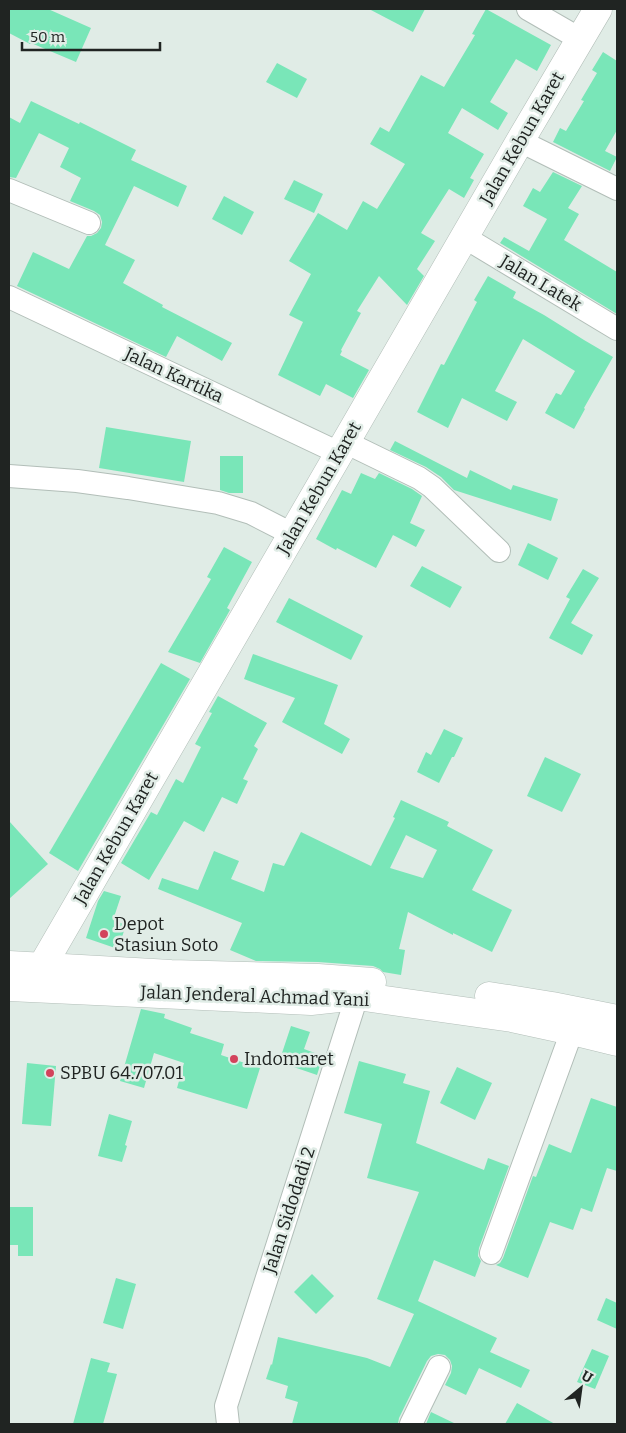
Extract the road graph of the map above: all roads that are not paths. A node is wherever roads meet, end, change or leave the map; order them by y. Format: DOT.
graph roads {
  1 [pos="528,9"];
  2 [pos="598,9"];
  3 [pos="580,39"];
  4 [pos="520,141"];
  5 [pos="617,189"];
  6 [pos="9,190"];
  7 [pos="89,224"];
  8 [pos="464,237"];
  9 [pos="9,297"];
  10 [pos="617,329"];
  11 [pos="342,447"];
  12 [pos="9,476"];
  13 [pos="292,534"];
  14 [pos="499,552"];
  15 [pos="9,965"];
  16 [pos="41,968"];
  17 [pos="9,988"];
  18 [pos="357,996"];
  19 [pos="617,1019"];
  20 [pos="572,1031"];
  21 [pos="617,1042"];
  22 [pos="491,1253"];
  23 [pos="439,1366"];
  24 [pos="228,1424"];
  25 [pos="411,1424"];
  1 -- 3 [label="street"];
  2 -- 3 [label="main road, Jalan Kebun Karet"];
  3 -- 4 [label="main road, Jalan Kebun Karet"];
  4 -- 5 [label="street"];
  4 -- 8 [label="main road, Jalan Kebun Karet"];
  6 -- 7 [label="street"];
  8 -- 10 [label="street, Jalan Latek"];
  8 -- 11 [label="main road, Jalan Kebun Karet"];
  9 -- 11 [label="street, Jalan Kartika"];
  11 -- 13 [label="main road, Jalan Kebun Karet"];
  11 -- 14 [label="street, Jalan Kartika"];
  12 -- 13 [label="street"];
  13 -- 16 [label="main road, Jalan Kebun Karet"];
  15 -- 16 [label="main road, Jalan Jenderal Achmad Yani"];
  16 -- 19 [label="main road, Jalan Jenderal Achmad Yani"];
  17 -- 18 [label="main road, Jalan Jenderal Achmad Yani"];
  18 -- 20 [label="main road, Jalan Jenderal Achmad Yani"];
  18 -- 24 [label="street, Jalan Sidodadi 2"];
  20 -- 21 [label="main road, Jalan Jenderal Achmad Yani"];
  20 -- 22 [label="street"];
  23 -- 25 [label="street"];
}
